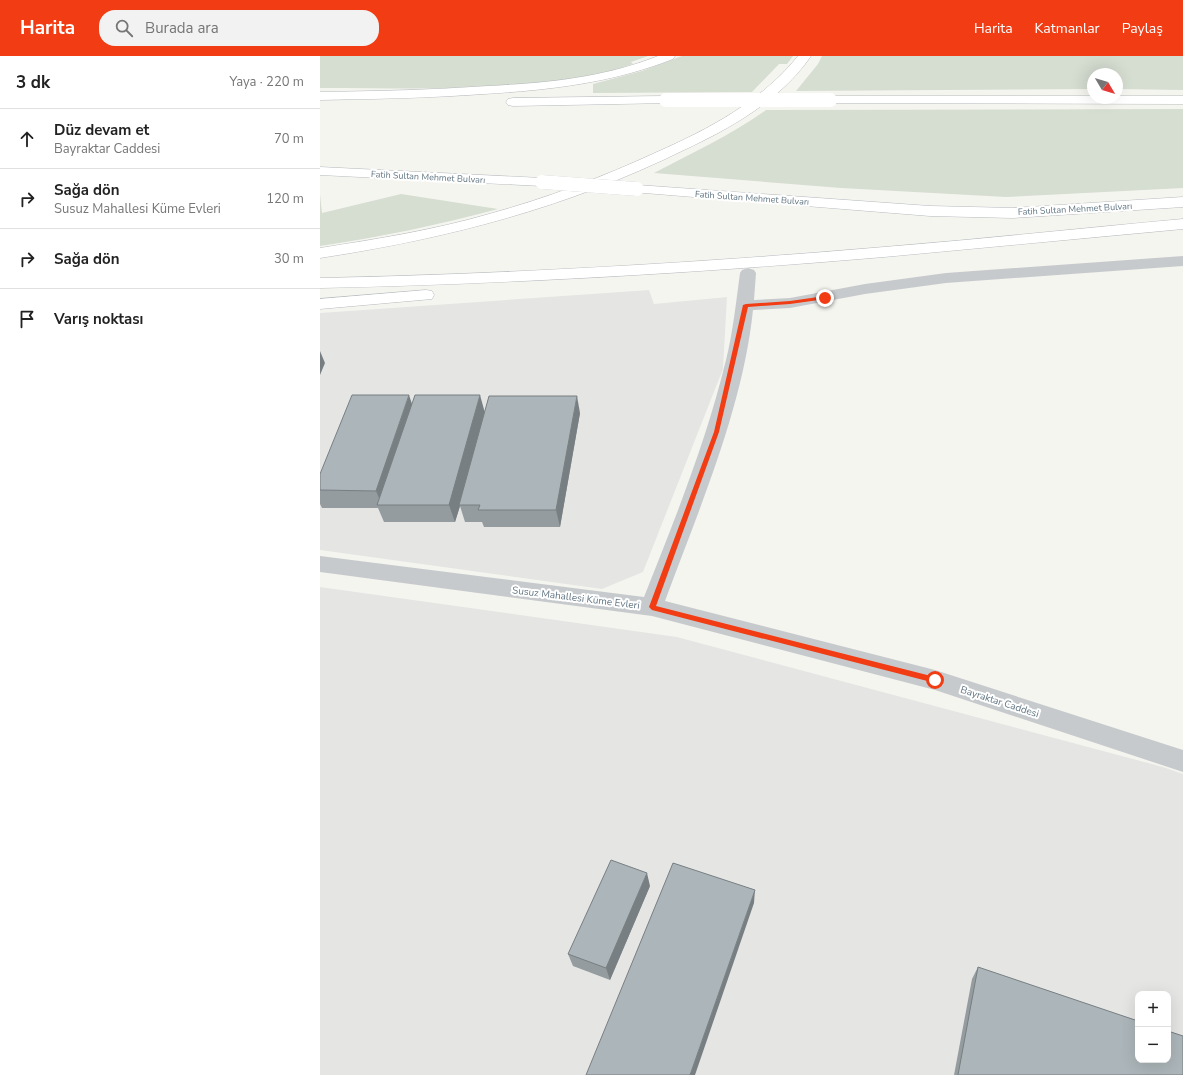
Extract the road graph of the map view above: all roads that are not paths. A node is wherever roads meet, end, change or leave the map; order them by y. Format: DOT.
graph roads {
  1 [pos="669,56"];
  2 [pos="805,56"];
  3 [pos="320,96"];
  4 [pos="1183,100"];
  5 [pos="320,102"];
  6 [pos="320,171"];
  7 [pos="1183,202"];
  8 [pos="1183,224"];
  9 [pos="884,252"];
  10 [pos="320,253"];
  11 [pos="1183,261"];
  12 [pos="748,273"];
  13 [pos="320,283"];
  14 [pos="320,304"];
  15 [pos="746,305"];
  16 [pos="320,564"];
  17 [pos="652,607"];
  18 [pos="1183,761"];
  1 -- 3 [label="highway"];
  2 -- 10 [label="highway"];
  4 -- 5 [label="highway, bridge"];
  6 -- 7 [label="highway, Fatih Sultan Mehmet Bulvarı, bridge"];
  8 -- 9 [label="highway"];
  9 -- 12 [label="highway"];
  9 -- 13 [label="highway"];
  11 -- 15 [label="street"];
  12 -- 14 [label="highway"];
  12 -- 15 [label="street, Susuz Mahallesi Küme Evleri"];
  15 -- 17 [label="street, Susuz Mahallesi Küme Evleri"];
  16 -- 17 [label="street, Susuz Mahallesi Küme Evleri"];
  17 -- 18 [label="street, Bayraktar Caddesi"];
}
